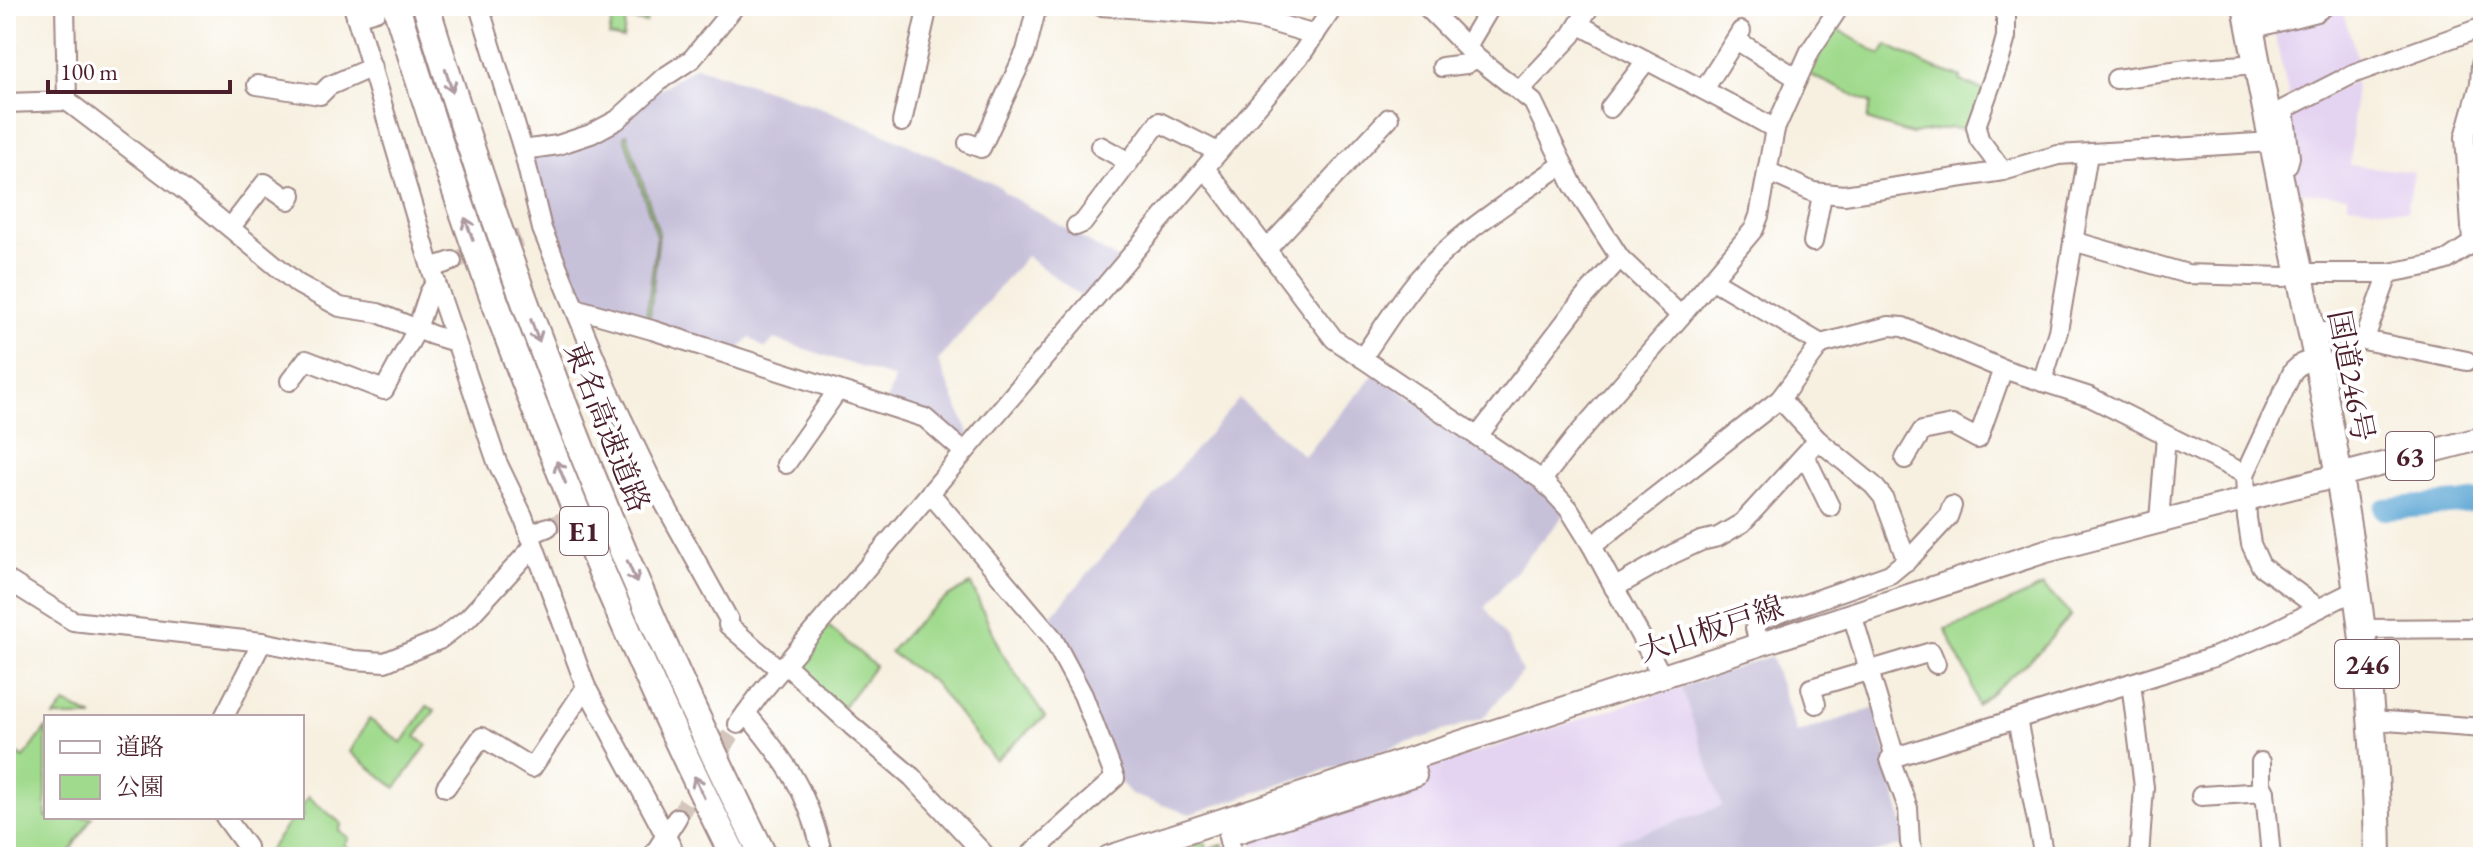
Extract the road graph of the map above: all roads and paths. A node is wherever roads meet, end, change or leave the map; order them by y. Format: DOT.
graph roads {
  1 [pos="65,6"];
  2 [pos="426,6"];
  3 [pos="479,6"];
  4 [pos="735,6"];
  5 [pos="928,6"];
  6 [pos="1037,6"];
  7 [pos="1101,6"];
  8 [pos="1334,6"];
  9 [pos="1426,6"];
  10 [pos="1491,6"];
  11 [pos="1590,6"];
  12 [pos="1840,6"];
  13 [pos="2006,6"];
  14 [pos="2325,6"];
  15 [pos="386,8"];
  16 [pos="1158,8"];
  17 [pos="1190,9"];
  18 [pos="355,11"];
  19 [pos="2248,18"];
  20 [pos="1580,25"];
  21 [pos="2483,27"];
  22 [pos="1315,35"];
  23 [pos="1472,53"];
  24 [pos="1646,61"];
  25 [pos="2258,64"];
  26 [pos="2481,64"];
  27 [pos="372,67"];
  28 [pos="1442,67"];
  29 [pos="1797,78"];
  30 [pos="2116,79"];
  31 [pos="257,85"];
  32 [pos="1705,88"];
  33 [pos="1520,90"];
  34 [pos="67,101"];
  35 [pos="6,103"];
  36 [pos="1610,108"];
  37 [pos="907,117"];
  38 [pos="1389,118"];
  39 [pos="1775,129"];
  40 [pos="968,143"];
  41 [pos="1100,146"];
  42 [pos="523,150"];
  43 [pos="1218,152"];
  44 [pos="2088,154"];
  45 [pos="2276,154"];
  46 [pos="1129,162"];
  47 [pos="1563,164"];
  48 [pos="1205,168"];
  49 [pos="1767,171"];
  50 [pos="2003,171"];
  51 [pos="1845,176"];
  52 [pos="1822,195"];
  53 [pos="1844,195"];
  54 [pos="289,200"];
  55 [pos="1076,226"];
  56 [pos="231,227"];
  57 [pos="2478,239"];
  58 [pos="2073,241"];
  59 [pos="1813,242"];
  60 [pos="1267,249"];
  61 [pos="1620,258"];
  62 [pos="452,261"];
  63 [pos="2389,273"];
  64 [pos="2300,274"];
  65 [pos="434,275"];
  66 [pos="1713,280"];
  67 [pos="575,308"];
  68 [pos="1681,316"];
  69 [pos="417,329"];
  70 [pos="2309,329"];
  71 [pos="2365,338"];
  72 [pos="455,342"];
  73 [pos="1821,344"];
  74 [pos="1362,358"];
  75 [pos="2315,359"];
  76 [pos="2467,361"];
  77 [pos="2003,369"];
  78 [pos="290,381"];
  79 [pos="2042,382"];
  80 [pos="838,390"];
  81 [pos="1780,399"];
  82 [pos="1478,436"];
  83 [pos="2166,436"];
  84 [pos="2483,438"];
  85 [pos="1818,440"];
  86 [pos="964,452"];
  87 [pos="1912,453"];
  88 [pos="1803,458"];
  89 [pos="786,464"];
  90 [pos="2245,474"];
  91 [pos="2337,474"];
  92 [pos="1542,480"];
  93 [pos="653,483"];
  94 [pos="635,491"];
  95 [pos="930,493"];
  96 [pos="2246,499"];
  97 [pos="1952,506"];
  98 [pos="1830,507"];
  99 [pos="2159,520"];
  100 [pos="548,527"];
  101 [pos="531,541"];
  102 [pos="1592,546"];
  103 [pos="1907,561"];
  104 [pos="6,579"];
  105 [pos="1614,588"];
  106 [pos="2358,589"];
  107 [pos="2317,607"];
  108 [pos="1852,614"];
  109 [pos="2483,628"];
  110 [pos="2363,629"];
  111 [pos="268,643"];
  112 [pos="1759,645"];
  113 [pos="1931,654"];
  114 [pos="783,667"];
  115 [pos="1869,670"];
  116 [pos="1662,676"];
  117 [pos="2131,683"];
  118 [pos="586,687"];
  119 [pos="1811,690"];
  120 [pos="225,715"];
  121 [pos="2017,719"];
  122 [pos="2372,720"];
  123 [pos="2483,728"];
  124 [pos="1895,757"];
  125 [pos="1412,758"];
  126 [pos="2261,762"];
  127 [pos="446,787"];
  128 [pos="2265,792"];
  129 [pos="2201,796"];
  130 [pos="677,818"];
  131 [pos="226,819"];
  132 [pos="666,836"];
  133 [pos="1118,854"];
  134 [pos="246,857"];
  135 [pos="652,857"];
  136 [pos="677,857"];
  137 [pos="734,857"];
  138 [pos="764,857"];
  139 [pos="823,857"];
  140 [pos="987,857"];
  141 [pos="1028,857"];
  142 [pos="1233,857"];
  143 [pos="1915,857"];
  144 [pos="2044,857"];
  145 [pos="2139,857"];
  146 [pos="2271,857"];
  147 [pos="2378,857"];
  1 -- 34 [label="street"];
  2 -- 138 [label="highway, 東名高速道路 / E1, one-way"];
  3 -- 42 [label="street"];
  4 -- 42 [label="street"];
  5 -- 37 [label="street"];
  6 -- 40 [label="street"];
  7 -- 16 [label="street"];
  8 -- 22 [label="street"];
  9 -- 23 [label="street"];
  10 -- 23 [label="street"];
  11 -- 20 [label="street"];
  12 -- 29 [label="street"];
  13 -- 50 [label="street"];
  14 -- 19 [label="street"];
  15 -- 18 [label="street"];
  137 -- 15 [label="highway, 東名高速道路 / E1, one-way"];
  16 -- 17 [label="street"];
  17 -- 22 [label="street"];
  18 -- 27 [label="street"];
  19 -- 25 [label="highway, 国道246号 / 246"];
  20 -- 24 [label="street"];
  20 -- 33 [label="street"];
  21 -- 45 [label="street"];
  22 -- 43 [label="street"];
  23 -- 28 [label="street"];
  23 -- 33 [label="street"];
  24 -- 32 [label="street"];
  24 -- 36 [label="street"];
  25 -- 30 [label="street"];
  25 -- 45 [label="highway, 国道246号 / 246"];
  26 -- 57 [label="street"];
  27 -- 31 [label="street"];
  27 -- 65 [label="street"];
  29 -- 32 [label="street"];
  29 -- 39 [label="street"];
  32 -- 39 [label="street"];
  33 -- 47 [label="street"];
  34 -- 35 [label="street"];
  34 -- 56 [label="street"];
  38 -- 60 [label="street"];
  39 -- 49 [label="street"];
  41 -- 46 [label="street"];
  42 -- 67 [label="street"];
  43 -- 46 [label="street"];
  43 -- 48 [label="street"];
  44 -- 45 [label="street"];
  44 -- 50 [label="street"];
  44 -- 58 [label="street"];
  45 -- 64 [label="highway, 国道246号 / 246"];
  46 -- 55 [label="street"];
  47 -- 61 [label="street"];
  47 -- 74 [label="street"];
  48 -- 60 [label="street"];
  48 -- 86 [label="street"];
  49 -- 52 [label="street"];
  49 -- 66 [label="street"];
  50 -- 53 [label="street"];
  51 -- 53 [label="street"];
  52 -- 53 [label="street"];
  52 -- 59 [label="street"];
  54 -- 56 [label="street"];
  56 -- 69 [label="street"];
  57 -- 63 [label="street"];
  58 -- 64 [label="street"];
  58 -- 79 [label="street"];
  60 -- 74 [label="street"];
  61 -- 68 [label="street"];
  61 -- 82 [label="street"];
  62 -- 65 [label="street"];
  63 -- 64 [label="street"];
  63 -- 71 [label="street"];
  64 -- 70 [label="highway, 国道246号 / 246"];
  65 -- 69 [label="street"];
  65 -- 72 [label="street"];
  66 -- 68 [label="street"];
  66 -- 73 [label="street"];
  67 -- 80 [label="street"];
  67 -- 93 [label="street"];
  68 -- 92 [label="street"];
  69 -- 72 [label="street"];
  69 -- 78 [label="street"];
  70 -- 71 [label="street"];
  70 -- 75 [label="highway, 国道246号 / 246"];
  71 -- 76 [label="street"];
  72 -- 101 [label="street"];
  73 -- 77 [label="street"];
  73 -- 81 [label="street"];
  74 -- 82 [label="street"];
  75 -- 90 [label="street"];
  75 -- 91 [label="highway, 国道246号 / 246"];
  77 -- 79 [label="street"];
  77 -- 87 [label="street"];
  79 -- 83 [label="street"];
  80 -- 86 [label="street"];
  80 -- 89 [label="street"];
  81 -- 85 [label="street"];
  81 -- 102 [label="street"];
  82 -- 92 [label="street"];
  83 -- 90 [label="street"];
  83 -- 99 [label="street"];
  84 -- 91 [label="main road, 63"];
  85 -- 88 [label="street"];
  85 -- 103 [label="street"];
  86 -- 95 [label="street"];
  88 -- 98 [label="street"];
  88 -- 105 [label="street"];
  90 -- 96 [label="street"];
  91 -- 96 [label="main road, 大山板戸線"];
  91 -- 106 [label="highway, 国道246号 / 246"];
  92 -- 102 [label="street"];
  93 -- 94 [label="street"];
  93 -- 114 [label="street"];
  95 -- 114 [label="street"];
  95 -- 141 [label="street"];
  96 -- 99 [label="main road, 大山板戸線"];
  96 -- 107 [label="street"];
  97 -- 103 [label="street"];
  99 -- 108 [label="main road, 大山板戸線"];
  100 -- 101 [label="street"];
  101 -- 111 [label="street"];
  101 -- 118 [label="street"];
  102 -- 105 [label="street"];
  103 -- 112 [label="street"];
  104 -- 111 [label="street"];
  105 -- 116 [label="street"];
  106 -- 107 [label="street"];
  106 -- 110 [label="highway, 国道246号 / 246"];
  107 -- 117 [label="street"];
  108 -- 112 [label="main road, 大山板戸線"];
  108 -- 115 [label="street"];
  109 -- 110 [label="street"];
  110 -- 122 [label="highway, 国道246号 / 246"];
  111 -- 120 [label="street"];
  112 -- 116 [label="main road, 大山板戸線"];
  113 -- 115 [label="street"];
  114 -- 139 [label="street"];
  114 -- 140 [label="street"];
  115 -- 119 [label="street"];
  115 -- 124 [label="street"];
  116 -- 125 [label="main road, 大山板戸線"];
  117 -- 121 [label="street"];
  117 -- 145 [label="street"];
  118 -- 127 [label="street"];
  118 -- 132 [label="street"];
  121 -- 124 [label="street"];
  121 -- 144 [label="street"];
  122 -- 123 [label="street"];
  122 -- 147 [label="highway, 国道246号 / 246"];
  124 -- 143 [label="street"];
  125 -- 133 [label="main road, 大山板戸線"];
  125 -- 142 [label="street"];
  126 -- 128 [label="street"];
  128 -- 129 [label="street"];
  128 -- 146 [label="street"];
  130 -- 132 [label="street"];
  131 -- 134 [label="street"];
  132 -- 135 [label="street"];
  132 -- 136 [label="street"];
}
